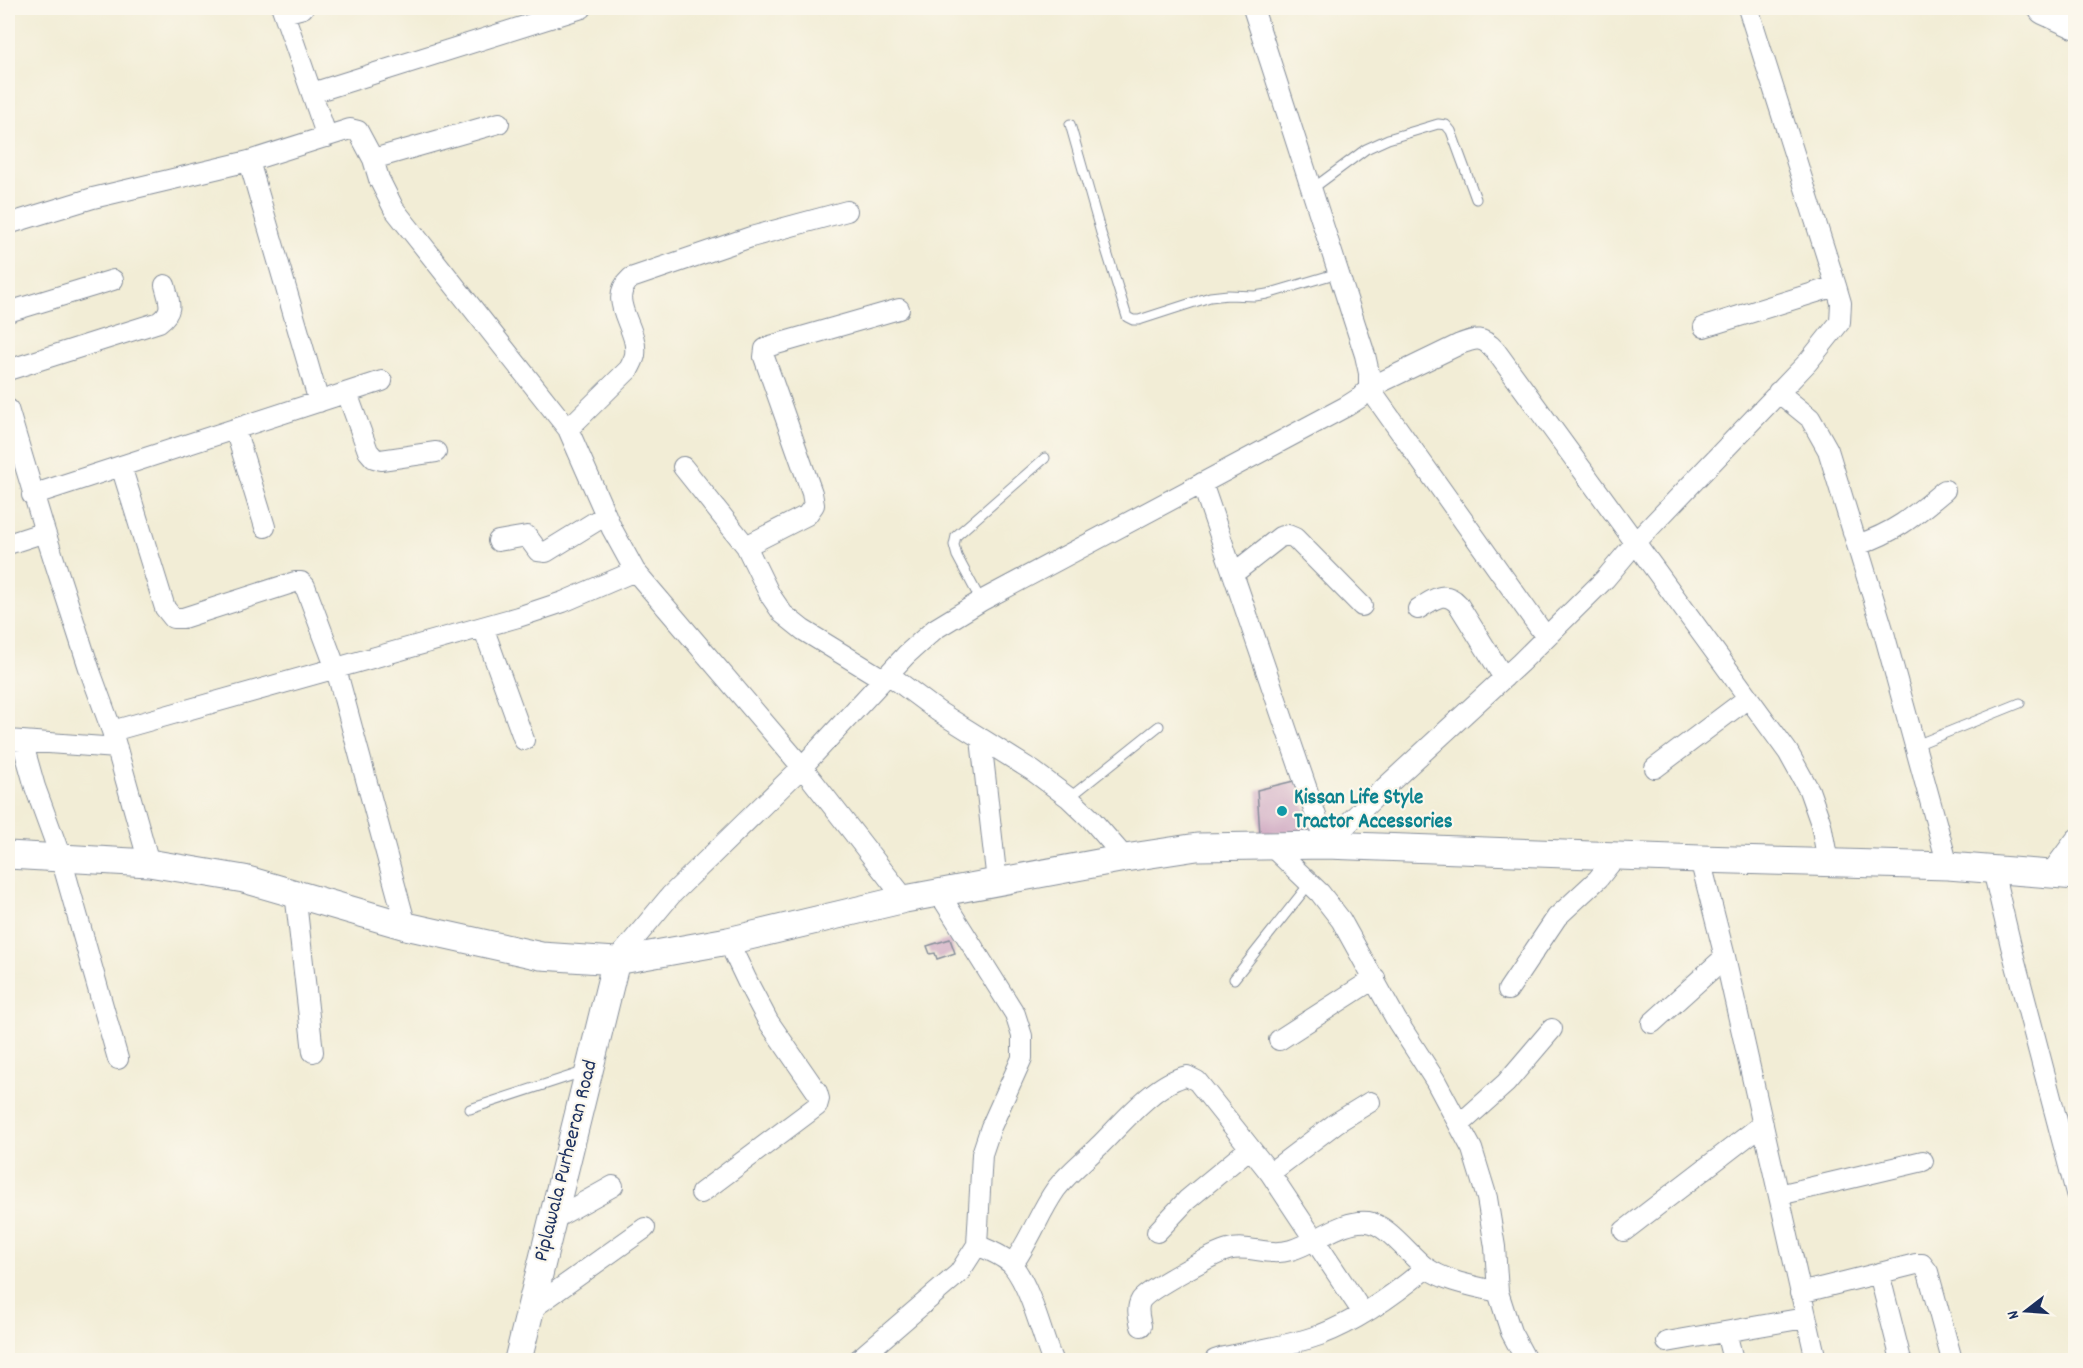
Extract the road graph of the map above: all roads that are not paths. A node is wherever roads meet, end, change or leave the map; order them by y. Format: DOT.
graph roads {
  1 [pos="582,8"];
  2 [pos="1253,8"];
  3 [pos="1748,8"];
  4 [pos="2045,8"];
  5 [pos="290,10"];
  6 [pos="547,13"];
  7 [pos="2076,22"];
  8 [pos="312,93"];
  9 [pos="499,123"];
  10 [pos="1070,124"];
  11 [pos="327,137"];
  12 [pos="373,159"];
  13 [pos="249,161"];
  14 [pos="1312,189"];
  15 [pos="1476,199"];
  16 [pos="847,211"];
  17 [pos="8,224"];
  18 [pos="1338,273"];
  19 [pos="113,280"];
  20 [pos="165,285"];
  21 [pos="1836,286"];
  22 [pos="899,309"];
  23 [pos="8,312"];
  24 [pos="1704,327"];
  25 [pos="8,370"];
  26 [pos="382,381"];
  27 [pos="1369,388"];
  28 [pos="1778,392"];
  29 [pos="347,393"];
  30 [pos="319,402"];
  31 [pos="8,415"];
  32 [pos="235,429"];
  33 [pos="568,429"];
  34 [pos="436,452"];
  35 [pos="1045,459"];
  36 [pos="121,466"];
  37 [pos="683,467"];
  38 [pos="1202,483"];
  39 [pos="1944,490"];
  40 [pos="32,495"];
  41 [pos="606,515"];
  42 [pos="265,526"];
  43 [pos="45,532"];
  44 [pos="498,541"];
  45 [pos="1636,542"];
  46 [pos="8,544"];
  47 [pos="1857,545"];
  48 [pos="746,546"];
  49 [pos="635,571"];
  50 [pos="1233,574"];
  51 [pos="981,601"];
  52 [pos="1362,606"];
  53 [pos="1418,609"];
  54 [pos="483,627"];
  55 [pos="1546,638"];
  56 [pos="336,669"];
  57 [pos="885,676"];
  58 [pos="1504,678"];
  59 [pos="1748,698"];
  60 [pos="2019,703"];
  61 [pos="1159,726"];
  62 [pos="981,739"];
  63 [pos="114,740"];
  64 [pos="524,740"];
  65 [pos="15,741"];
  66 [pos="1916,745"];
  67 [pos="802,767"];
  68 [pos="1655,768"];
  69 [pos="1069,798"];
  70 [pos="2076,839"];
  71 [pos="1270,845"];
  72 [pos="1326,845"];
  73 [pos="8,855"];
  74 [pos="1617,855"];
  75 [pos="62,858"];
  76 [pos="1125,858"];
  77 [pos="1700,859"];
  78 [pos="1828,862"];
  79 [pos="149,863"];
  80 [pos="1948,866"];
  81 [pos="1993,870"];
  82 [pos="2062,875"];
  83 [pos="996,882"];
  84 [pos="1310,883"];
  85 [pos="295,892"];
  86 [pos="939,893"];
  87 [pos="905,899"];
  88 [pos="406,926"];
  89 [pos="728,941"];
  90 [pos="1725,957"];
  91 [pos="616,962"];
  92 [pos="1375,978"];
  93 [pos="1234,979"];
  94 [pos="1508,990"];
  95 [pos="1652,1023"];
  96 [pos="1552,1029"];
  97 [pos="1279,1040"];
  98 [pos="313,1052"];
  99 [pos="118,1059"];
  100 [pos="591,1070"];
  101 [pos="1370,1102"];
  102 [pos="470,1109"];
  103 [pos="1763,1124"];
  104 [pos="1459,1125"];
  105 [pos="1250,1148"];
  106 [pos="1923,1161"];
  107 [pos="1270,1173"];
  108 [pos="613,1186"];
  109 [pos="701,1192"];
  110 [pos="2076,1193"];
  111 [pos="1779,1195"];
  112 [pos="552,1220"];
  113 [pos="645,1228"];
  114 [pos="1624,1231"];
  115 [pos="1157,1232"];
  116 [pos="1316,1241"];
  117 [pos="976,1245"];
  118 [pos="1012,1265"];
  119 [pos="1426,1268"];
  120 [pos="1879,1273"];
  121 [pos="1498,1292"];
  122 [pos="1800,1293"];
  123 [pos="530,1310"];
  124 [pos="1364,1313"];
  125 [pos="1805,1318"];
  126 [pos="1141,1326"];
  127 [pos="1726,1332"];
  128 [pos="1667,1342"];
  129 [pos="519,1360"];
  130 [pos="858,1360"];
  131 [pos="1052,1360"];
  132 [pos="1215,1360"];
  133 [pos="1526,1360"];
  134 [pos="1732,1360"];
  135 [pos="1816,1360"];
  136 [pos="1901,1360"];
  137 [pos="1952,1360"];
  1 -- 6 [label="street"];
  2 -- 14 [label="street"];
  3 -- 21 [label="street"];
  4 -- 7 [label="highway"];
  5 -- 8 [label="street"];
  6 -- 8 [label="street"];
  8 -- 11 [label="street"];
  9 -- 12 [label="street"];
  10 -- 18 [label="lane"];
  11 -- 12 [label="street"];
  11 -- 13 [label="street"];
  12 -- 33 [label="street"];
  13 -- 17 [label="street"];
  13 -- 30 [label="street"];
  14 -- 15 [label="lane"];
  14 -- 18 [label="street"];
  16 -- 33 [label="street"];
  18 -- 27 [label="street"];
  19 -- 23 [label="street"];
  20 -- 25 [label="street"];
  21 -- 24 [label="street"];
  21 -- 28 [label="street"];
  22 -- 48 [label="street"];
  26 -- 29 [label="street"];
  27 -- 38 [label="street"];
  27 -- 45 [label="street"];
  27 -- 55 [label="street"];
  28 -- 45 [label="street"];
  28 -- 47 [label="street"];
  29 -- 30 [label="street"];
  29 -- 34 [label="street"];
  30 -- 32 [label="street"];
  31 -- 40 [label="street"];
  32 -- 36 [label="street"];
  32 -- 42 [label="street"];
  33 -- 41 [label="street"];
  35 -- 51 [label="lane"];
  36 -- 40 [label="street"];
  36 -- 56 [label="street"];
  37 -- 48 [label="street"];
  38 -- 50 [label="street"];
  38 -- 51 [label="street"];
  39 -- 47 [label="street"];
  40 -- 43 [label="street"];
  41 -- 44 [label="street"];
  41 -- 49 [label="street"];
  43 -- 46 [label="street"];
  43 -- 63 [label="street"];
  45 -- 55 [label="street"];
  45 -- 59 [label="street"];
  47 -- 66 [label="street"];
  48 -- 57 [label="street"];
  49 -- 54 [label="street"];
  49 -- 67 [label="street"];
  50 -- 52 [label="street"];
  50 -- 72 [label="street"];
  51 -- 57 [label="street"];
  53 -- 58 [label="street"];
  54 -- 56 [label="street"];
  54 -- 64 [label="street"];
  55 -- 58 [label="street"];
  56 -- 63 [label="street"];
  56 -- 88 [label="street"];
  57 -- 62 [label="street"];
  57 -- 67 [label="street"];
  58 -- 72 [label="street"];
  59 -- 68 [label="street"];
  59 -- 78 [label="street"];
  60 -- 66 [label="lane"];
  61 -- 69 [label="lane"];
  62 -- 69 [label="street"];
  62 -- 83 [label="street"];
  63 -- 65 [label="street"];
  63 -- 79 [label="street"];
  65 -- 75 [label="street"];
  66 -- 80 [label="street"];
  67 -- 87 [label="street"];
  67 -- 91 [label="street"];
  69 -- 76 [label="street"];
  70 -- 82 [label="street"];
  71 -- 72 [label="main road"];
  71 -- 76 [label="main road"];
  71 -- 84 [label="street"];
  72 -- 74 [label="main road"];
  73 -- 75 [label="main road"];
  74 -- 77 [label="main road"];
  74 -- 94 [label="street"];
  75 -- 79 [label="main road"];
  75 -- 99 [label="street"];
  76 -- 83 [label="main road"];
  77 -- 78 [label="main road"];
  77 -- 90 [label="street"];
  78 -- 80 [label="main road"];
  79 -- 85 [label="main road"];
  80 -- 81 [label="main road"];
  81 -- 82 [label="main road"];
  81 -- 110 [label="street"];
  83 -- 86 [label="main road"];
  84 -- 92 [label="street"];
  84 -- 93 [label="lane"];
  85 -- 88 [label="main road"];
  85 -- 98 [label="street"];
  86 -- 87 [label="main road"];
  86 -- 117 [label="street"];
  87 -- 89 [label="main road"];
  88 -- 91 [label="main road"];
  89 -- 91 [label="main road"];
  89 -- 109 [label="street"];
  90 -- 95 [label="street"];
  90 -- 103 [label="street"];
  91 -- 100 [label="main road, Piplawala Purheeran Road"];
  92 -- 97 [label="street"];
  92 -- 104 [label="street"];
  96 -- 104 [label="street"];
  100 -- 102 [label="lane"];
  100 -- 112 [label="main road, Piplawala Purheeran Road"];
  101 -- 107 [label="street"];
  103 -- 111 [label="street"];
  103 -- 114 [label="street"];
  104 -- 121 [label="street"];
  105 -- 107 [label="street"];
  105 -- 115 [label="street"];
  105 -- 118 [label="street"];
  106 -- 111 [label="street"];
  107 -- 116 [label="street"];
  108 -- 112 [label="street"];
  111 -- 122 [label="street"];
  112 -- 123 [label="main road, Piplawala Purheeran Road"];
  113 -- 123 [label="street"];
  116 -- 119 [label="street"];
  116 -- 124 [label="street"];
  116 -- 126 [label="street"];
  117 -- 118 [label="street"];
  117 -- 130 [label="street"];
  118 -- 131 [label="street"];
  119 -- 121 [label="street"];
  119 -- 124 [label="street"];
  120 -- 122 [label="street"];
  120 -- 136 [label="street"];
  120 -- 137 [label="street"];
  121 -- 133 [label="street"];
  122 -- 125 [label="street"];
  123 -- 129 [label="main road, Piplawala Purheeran Road"];
  124 -- 132 [label="street"];
  125 -- 127 [label="street"];
  125 -- 135 [label="street"];
  127 -- 128 [label="street"];
  127 -- 134 [label="street"];
}
